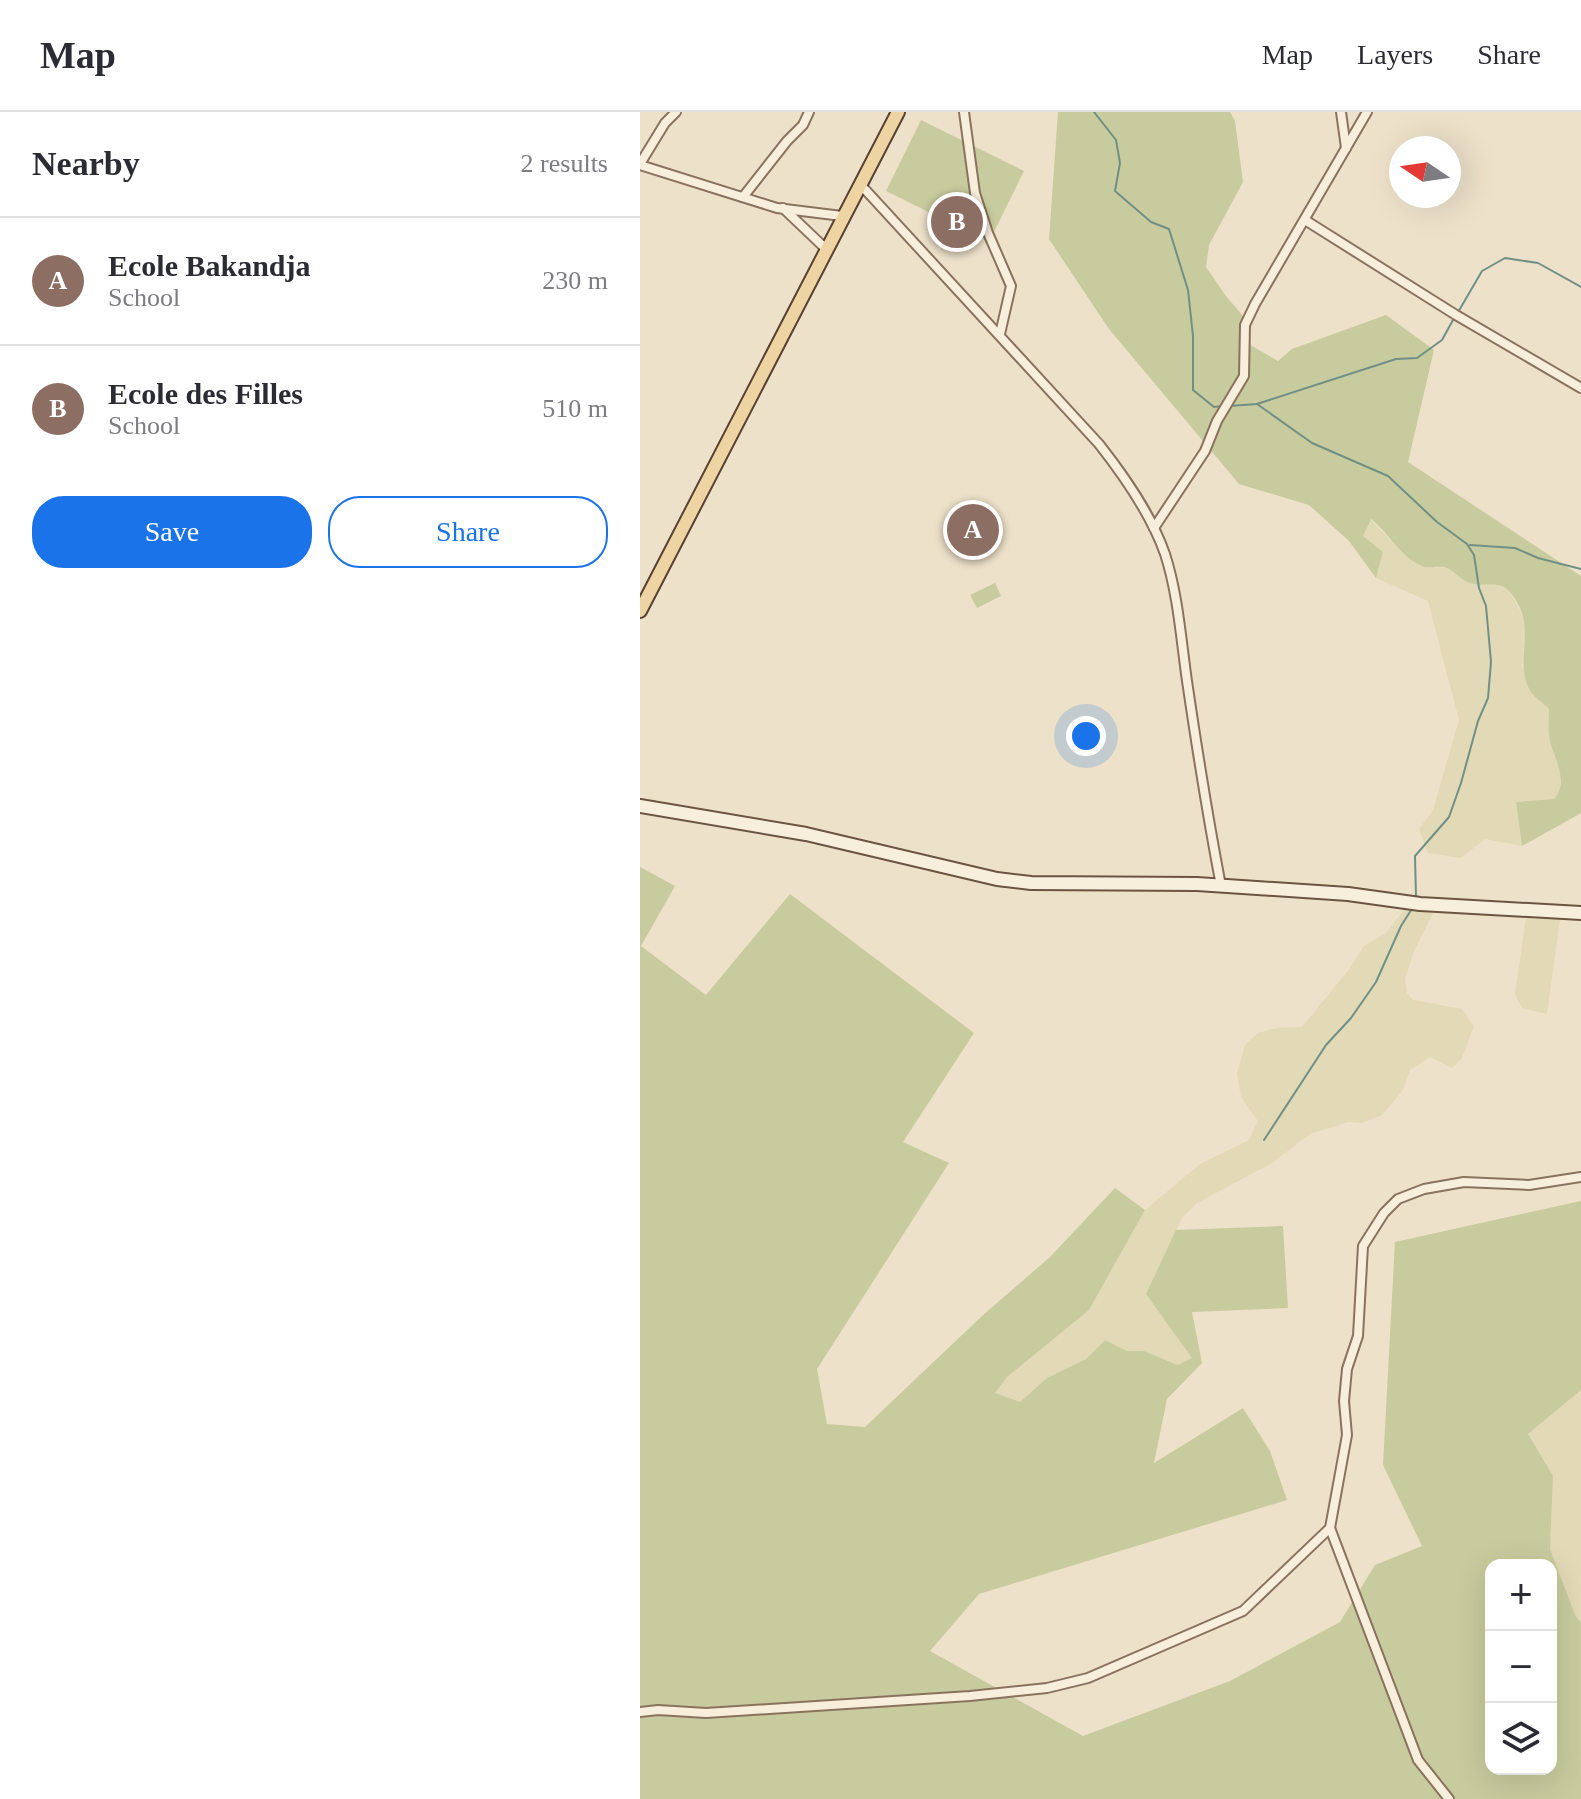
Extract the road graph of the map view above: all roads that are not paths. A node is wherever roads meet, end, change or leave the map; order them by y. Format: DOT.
graph roads {
  1 [pos="661,112"];
  2 [pos="676,112"];
  3 [pos="809,112"];
  4 [pos="898,112"];
  5 [pos="964,112"];
  6 [pos="1341,112"];
  7 [pos="1367,112"];
  8 [pos="665,123"];
  9 [pos="1346,149"];
  10 [pos="640,165"];
  11 [pos="860,184"];
  12 [pos="743,197"];
  13 [pos="783,208"];
  14 [pos="842,216"];
  15 [pos="1305,220"];
  16 [pos="826,249"];
  17 [pos="1000,334"];
  18 [pos="1581,388"];
  19 [pos="1154,528"];
  20 [pos="640,611"];
  21 [pos="640,806"];
  22 [pos="1221,886"];
  23 [pos="1581,913"];
  24 [pos="1581,1177"];
  25 [pos="1330,1528"];
  26 [pos="640,1712"];
  27 [pos="1449,1799"];
  1 -- 8 [label="street"];
  2 -- 8 [label="street"];
  3 -- 12 [label="street"];
  4 -- 11 [label="main road"];
  5 -- 17 [label="street"];
  6 -- 9 [label="street"];
  7 -- 9 [label="street"];
  8 -- 10 [label="street"];
  9 -- 15 [label="street"];
  10 -- 12 [label="street"];
  11 -- 14 [label="main road"];
  11 -- 17 [label="street"];
  12 -- 13 [label="street"];
  13 -- 14 [label="street"];
  13 -- 16 [label="street"];
  14 -- 16 [label="main road"];
  15 -- 18 [label="street"];
  15 -- 19 [label="street"];
  16 -- 20 [label="main road"];
  17 -- 19 [label="street"];
  19 -- 22 [label="street"];
  21 -- 22 [label="main road"];
  22 -- 23 [label="main road"];
  24 -- 25 [label="street"];
  25 -- 26 [label="street"];
  25 -- 27 [label="street"];
}
